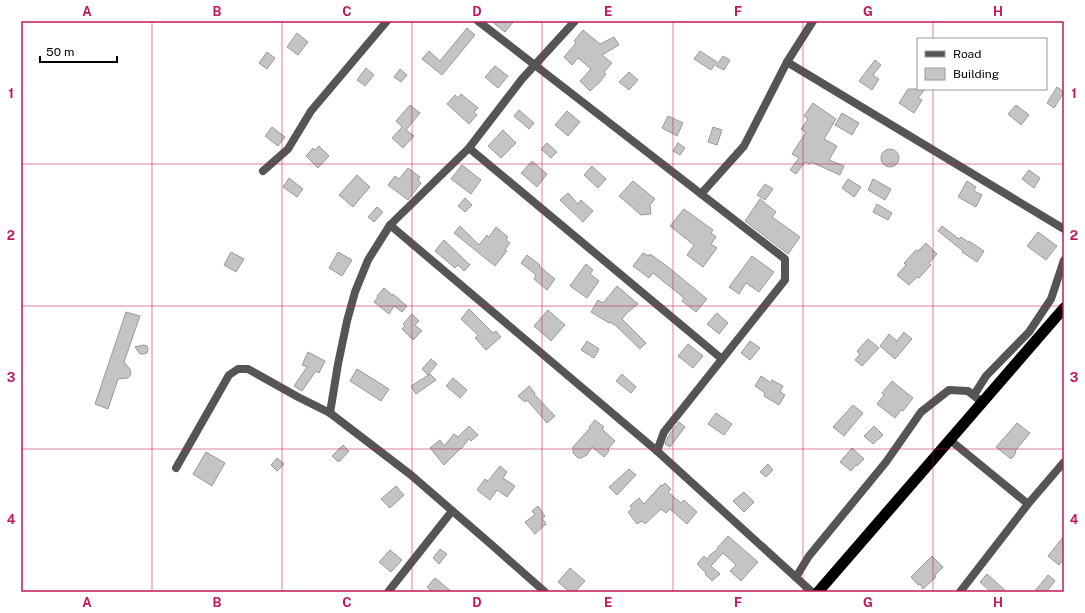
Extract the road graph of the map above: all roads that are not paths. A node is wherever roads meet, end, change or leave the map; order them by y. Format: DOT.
graph roads {
  1 [pos="387,21"];
  2 [pos="478,21"];
  3 [pos="575,21"];
  4 [pos="813,21"];
  5 [pos="787,62"];
  6 [pos="535,66"];
  7 [pos="469,148"];
  8 [pos="263,171"];
  9 [pos="701,194"];
  10 [pos="390,224"];
  11 [pos="1064,229"];
  12 [pos="1064,260"];
  13 [pos="1064,308"];
  14 [pos="722,359"];
  15 [pos="978,399"];
  16 [pos="330,413"];
  17 [pos="950,440"];
  18 [pos="657,452"];
  19 [pos="1064,462"];
  20 [pos="176,468"];
  21 [pos="1028,504"];
  22 [pos="452,511"];
  23 [pos="796,578"];
  24 [pos="388,592"];
  25 [pos="545,592"];
  26 [pos="812,592"];
  27 [pos="818,592"];
  28 [pos="960,592"];
  1 -- 8 [label="street"];
  2 -- 6 [label="street"];
  3 -- 6 [label="street"];
  4 -- 5 [label="street"];
  5 -- 9 [label="street"];
  5 -- 11 [label="street"];
  6 -- 7 [label="street"];
  6 -- 9 [label="street"];
  7 -- 10 [label="street"];
  7 -- 14 [label="street"];
  9 -- 14 [label="street"];
  10 -- 16 [label="street"];
  10 -- 18 [label="street"];
  12 -- 15 [label="street"];
  13 -- 15 [label="highway"];
  14 -- 18 [label="street"];
  15 -- 17 [label="highway"];
  15 -- 23 [label="street"];
  16 -- 20 [label="street"];
  16 -- 22 [label="street"];
  17 -- 21 [label="street"];
  17 -- 27 [label="highway"];
  18 -- 23 [label="street"];
  19 -- 21 [label="street"];
  21 -- 28 [label="street"];
  22 -- 24 [label="street"];
  22 -- 25 [label="street"];
  23 -- 26 [label="street"];
}
